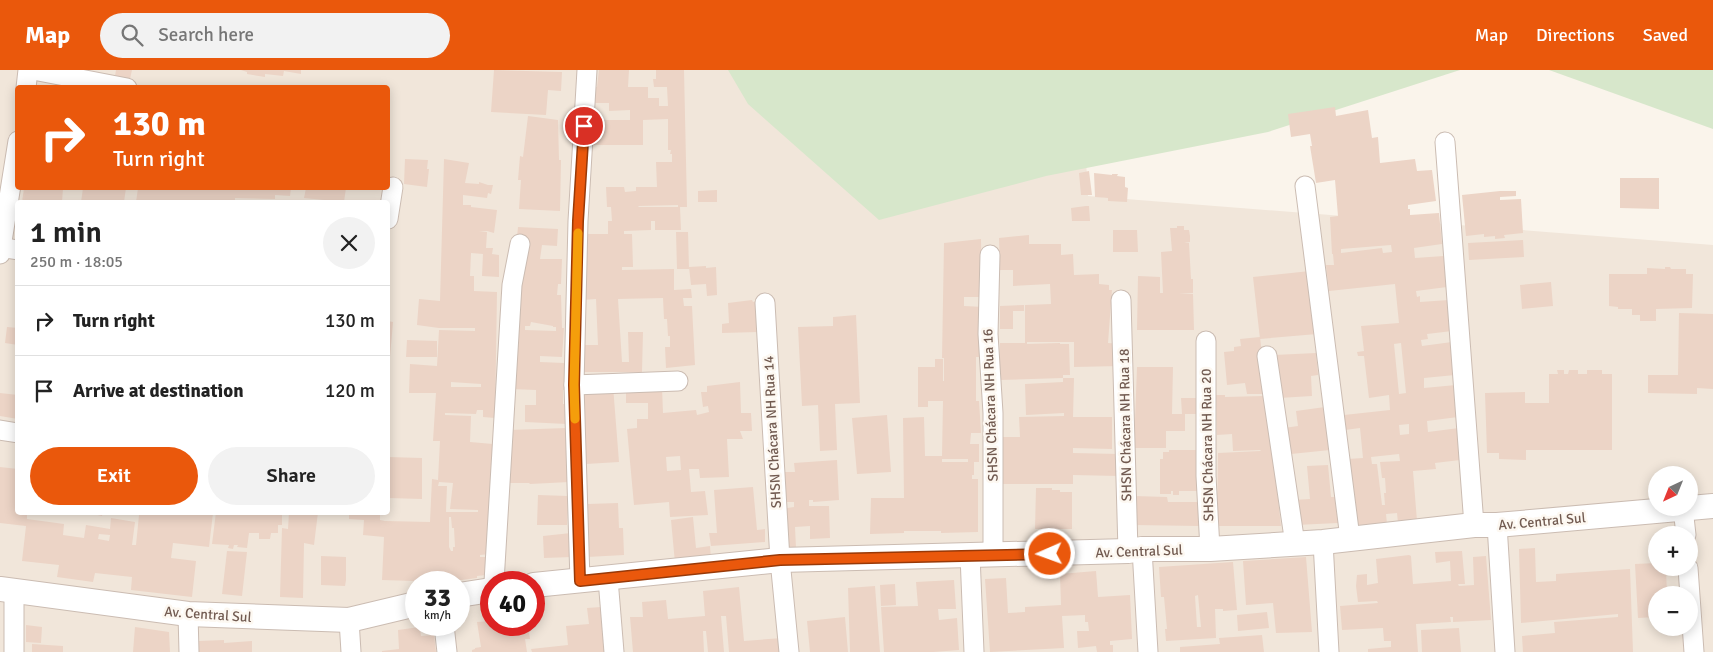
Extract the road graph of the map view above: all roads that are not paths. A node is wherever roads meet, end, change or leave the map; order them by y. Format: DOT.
graph roads {
  1 [pos="28,70"];
  2 [pos="33,70"];
  3 [pos="587,70"];
  4 [pos="26,85"];
  5 [pos="111,85"];
  6 [pos="1445,142"];
  7 [pos="15,166"];
  8 [pos="1305,186"];
  9 [pos="393,187"];
  10 [pos="390,206"];
  11 [pos="520,244"];
  12 [pos="5,250"];
  13 [pos="990,255"];
  14 [pos="1121,300"];
  15 [pos="765,303"];
  16 [pos="1206,341"];
  17 [pos="1267,356"];
  18 [pos="678,381"];
  19 [pos="574,385"];
  20 [pos="0,430"];
  21 [pos="15,432"];
  22 [pos="1713,506"];
  23 [pos="1698,507"];
  24 [pos="1648,511"];
  25 [pos="1485,525"];
  26 [pos="1350,538"];
  27 [pos="1323,542"];
  28 [pos="1295,544"];
  29 [pos="1210,549"];
  30 [pos="1135,550"];
  31 [pos="982,555"];
  32 [pos="780,560"];
  33 [pos="495,571"];
  34 [pos="1689,576"];
  35 [pos="608,579"];
  36 [pos="580,581"];
  37 [pos="545,584"];
  38 [pos="7,590"];
  39 [pos="405,607"];
  40 [pos="188,614"];
  41 [pos="349,620"];
  42 [pos="445,636"];
  43 [pos="14,652"];
  44 [pos="189,652"];
  45 [pos="351,652"];
  46 [pos="446,652"];
  47 [pos="614,652"];
  48 [pos="790,652"];
  49 [pos="974,652"];
  50 [pos="1148,652"];
  51 [pos="1329,652"];
  52 [pos="1505,652"];
  53 [pos="1694,652"];
  1 -- 4 [label="street"];
  2 -- 5 [label="street"];
  3 -- 19 [label="street"];
  6 -- 25 [label="street"];
  7 -- 12 [label="street"];
  8 -- 26 [label="street"];
  9 -- 10 [label="street"];
  11 -- 33 [label="street"];
  13 -- 31 [label="street, SHSN Chácara NH Rua 16"];
  14 -- 30 [label="street, SHSN Chácara NH Rua 18"];
  15 -- 32 [label="street, SHSN Chácara NH Rua 14"];
  16 -- 29 [label="street, SHSN Chácara NH Rua 20"];
  17 -- 28 [label="street"];
  18 -- 19 [label="street"];
  19 -- 36 [label="street"];
  20 -- 21 [label="street"];
  22 -- 23 [label="street, Av. Central Sul"];
  24 -- 25 [label="street, Av. Central Sul"];
  25 -- 26 [label="street, Av. Central Sul"];
  25 -- 52 [label="street"];
  26 -- 27 [label="street, Av. Central Sul"];
  27 -- 28 [label="street, Av. Central Sul"];
  27 -- 51 [label="street"];
  28 -- 29 [label="street, Av. Central Sul"];
  29 -- 30 [label="street, Av. Central Sul"];
  30 -- 31 [label="street, Av. Central Sul"];
  30 -- 50 [label="street, SHSN Chácara NH Rua 18"];
  31 -- 32 [label="street, Av. Central Sul"];
  31 -- 49 [label="street, SHSN Chácara NH Rua 16"];
  32 -- 35 [label="street, Av. Central Sul"];
  32 -- 48 [label="street, SHSN Chácara NH Rua 14"];
  34 -- 53 [label="street"];
  35 -- 36 [label="street, Av. Central Sul"];
  35 -- 47 [label="street"];
  36 -- 37 [label="street, Av. Central Sul"];
  38 -- 40 [label="street, Av. Central Sul"];
  38 -- 43 [label="street"];
  39 -- 41 [label="street, Av. Central Sul"];
  40 -- 41 [label="street, Av. Central Sul"];
  40 -- 44 [label="street"];
  41 -- 45 [label="street"];
  42 -- 46 [label="street"];
}
